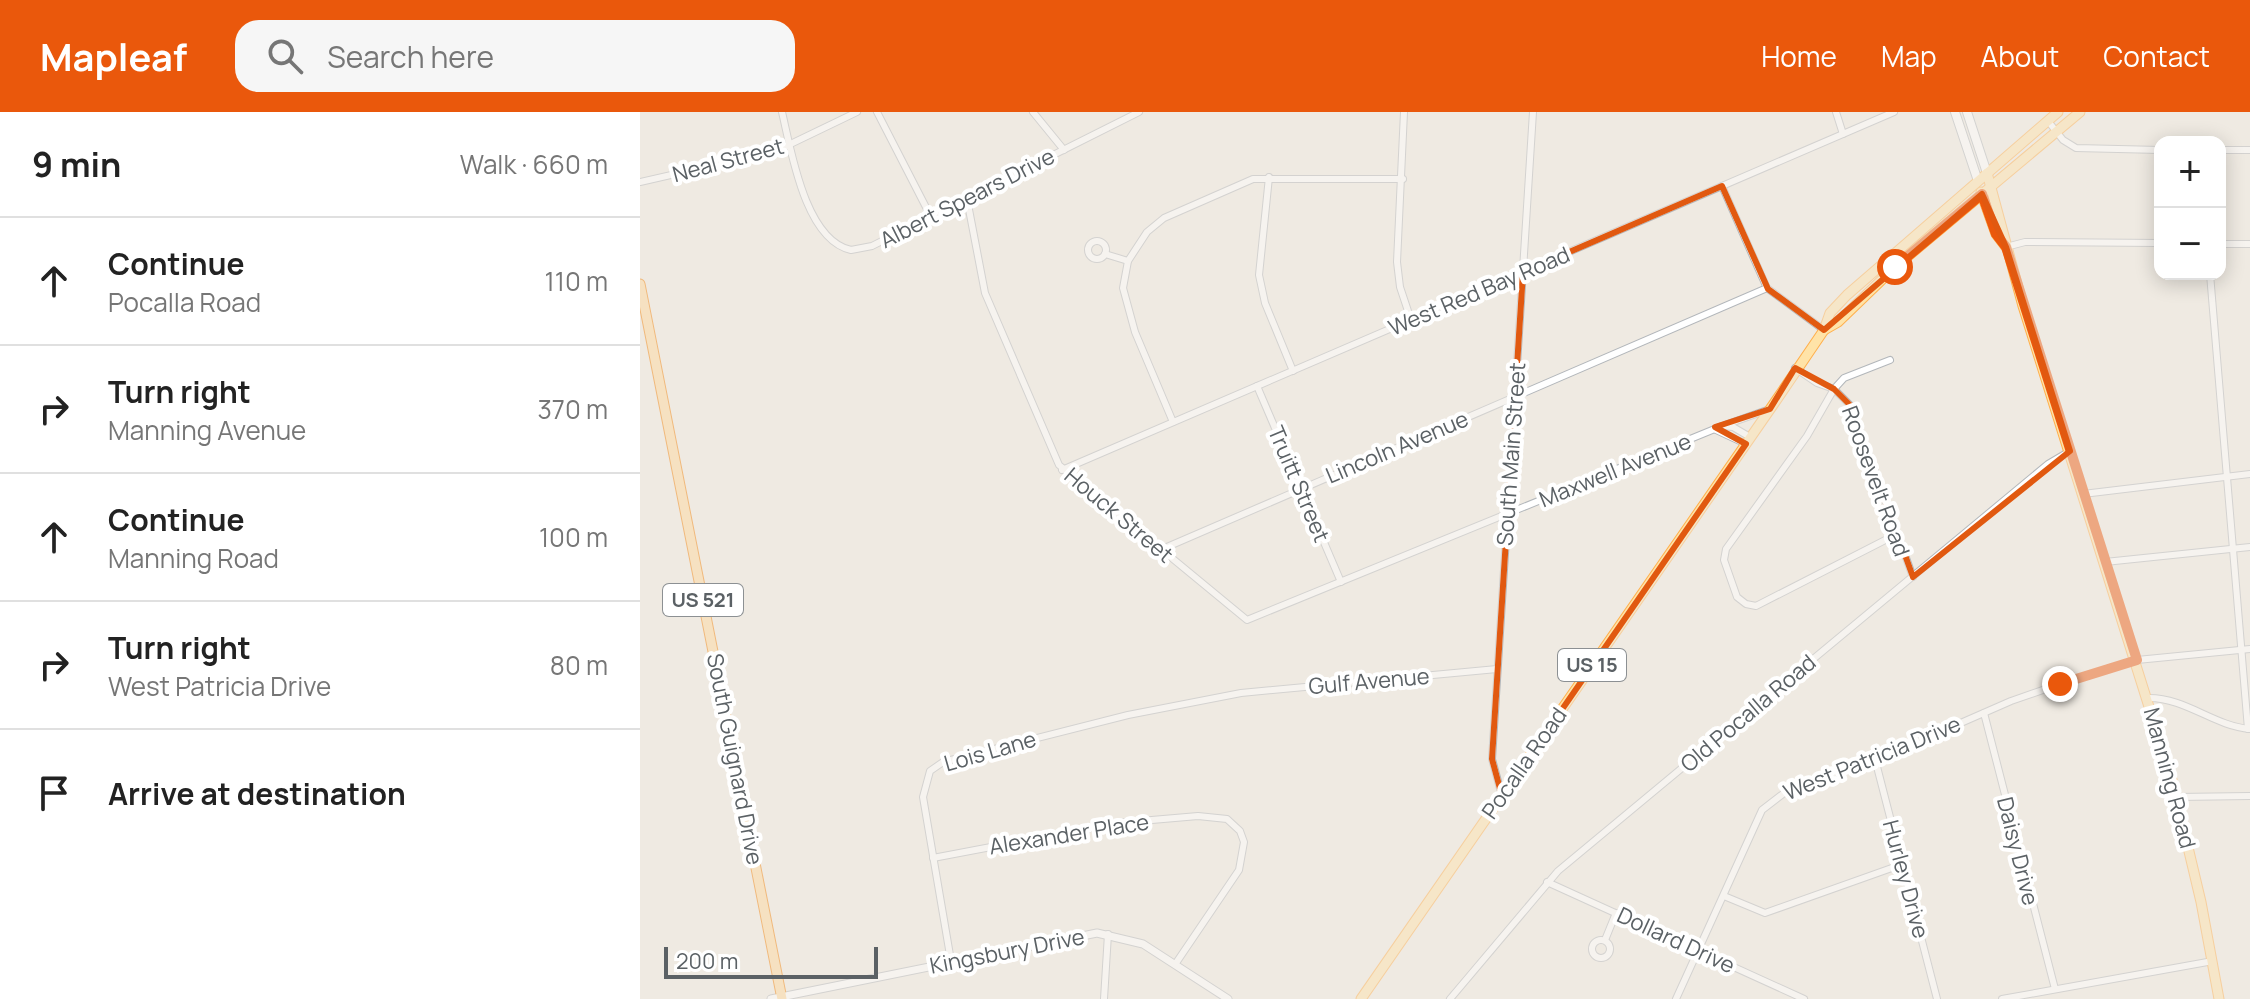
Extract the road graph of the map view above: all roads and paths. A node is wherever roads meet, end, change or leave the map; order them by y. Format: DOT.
graph roads {
  1 [pos="782,112"];
  2 [pos="857,112"];
  3 [pos="877,112"];
  4 [pos="1033,112"];
  5 [pos="1139,112"];
  6 [pos="1404,112"];
  7 [pos="1533,112"];
  8 [pos="1836,112"];
  9 [pos="1894,112"];
  10 [pos="1955,112"];
  11 [pos="1967,112"];
  12 [pos="2058,112"];
  13 [pos="2080,112"];
  14 [pos="2048,121"];
  15 [pos="2057,132"];
  16 [pos="1843,134"];
  17 [pos="790,145"];
  18 [pos="1064,150"];
  19 [pos="2154,150"];
  20 [pos="2226,150"];
  21 [pos="2250,150"];
  22 [pos="1987,173"];
  23 [pos="1269,177"];
  24 [pos="1403,179"];
  25 [pos="1978,181"];
  26 [pos="640,182"];
  27 [pos="1722,186"];
  28 [pos="1991,186"];
  29 [pos="1982,194"];
  30 [pos="967,199"];
  31 [pos="931,217"];
  32 [pos="2154,243"];
  33 [pos="2226,244"];
  34 [pos="2250,244"];
  35 [pos="2006,247"];
  36 [pos="1105,254"];
  37 [pos="1128,261"];
  38 [pos="1523,272"];
  39 [pos="2211,280"];
  40 [pos="640,284"];
  41 [pos="1767,288"];
  42 [pos="1411,320"];
  43 [pos="1824,330"];
  44 [pos="1890,360"];
  45 [pos="1795,368"];
  46 [pos="1293,371"];
  47 [pos="1257,386"];
  48 [pos="1834,389"];
  49 [pos="1515,396"];
  50 [pos="1770,409"];
  51 [pos="1173,422"];
  52 [pos="1722,426"];
  53 [pos="1712,430"];
  54 [pos="1748,441"];
  55 [pos="2070,451"];
  56 [pos="1062,470"];
  57 [pos="2250,474"];
  58 [pos="2227,476"];
  59 [pos="1301,488"];
  60 [pos="2083,494"];
  61 [pos="1508,514"];
  62 [pos="1895,535"];
  63 [pos="2250,547"];
  64 [pos="2234,548"];
  65 [pos="1160,550"];
  66 [pos="2105,562"];
  67 [pos="1913,577"];
  68 [pos="1341,582"];
  69 [pos="2242,649"];
  70 [pos="2250,649"];
  71 [pos="2137,660"];
  72 [pos="1497,669"];
  73 [pos="1241,693"];
  74 [pos="2149,698"];
  75 [pos="1984,713"];
  76 [pos="2249,729"];
  77 [pos="1875,759"];
  78 [pos="1502,796"];
  79 [pos="2250,796"];
  80 [pos="2177,797"];
  81 [pos="933,858"];
  82 [pos="1903,864"];
  83 [pos="1547,882"];
  84 [pos="1724,896"];
  85 [pos="1616,913"];
  86 [pos="1108,934"];
  87 [pos="1605,940"];
  88 [pos="1699,951"];
  89 [pos="951,961"];
  90 [pos="2213,961"];
  91 [pos="1176,963"];
  92 [pos="2055,989"];
  93 [pos="782,998"];
  94 [pos="771,999"];
  95 [pos="1104,999"];
  96 [pos="1228,999"];
  97 [pos="1361,999"];
  98 [pos="1450,999"];
  99 [pos="1676,999"];
  100 [pos="1804,999"];
  101 [pos="1937,999"];
  102 [pos="2002,999"];
  103 [pos="2219,999"];
  1 -- 17 [label="street, Albert Spears Drive"];
  2 -- 17 [label="street, Neal Street"];
  3 -- 31 [label="street"];
  4 -- 18 [label="street"];
  5 -- 18 [label="street, Albert Spears Drive"];
  6 -- 24 [label="street"];
  7 -- 38 [label="street, South Main Street"];
  8 -- 16 [label="street"];
  9 -- 16 [label="street, West Red Bay Road"];
  10 -- 25 [label="main road"];
  11 -- 22 [label="main road"];
  12 -- 14 [label="main road, US 15"];
  13 -- 15 [label="main road, US 15"];
  14 -- 15 [label="street"];
  14 -- 22 [label="main road, US 15"];
  15 -- 19 [label="street"];
  15 -- 28 [label="main road, US 15"];
  16 -- 27 [label="street, West Red Bay Road"];
  17 -- 26 [label="street, Neal Street"];
  17 -- 31 [label="street, Albert Spears Drive"];
  18 -- 30 [label="street, Albert Spears Drive"];
  20 -- 21 [label="street"];
  22 -- 25 [label="main road, Pocalla Road / US 15"];
  22 -- 28 [label="main road"];
  23 -- 24 [label="street"];
  23 -- 37 [label="street"];
  23 -- 46 [label="street"];
  24 -- 42 [label="street"];
  25 -- 29 [label="main road"];
  25 -- 43 [label="main road, Pocalla Road / US 15"];
  27 -- 38 [label="street, West Red Bay Road"];
  27 -- 41 [label="street"];
  28 -- 29 [label="main road, US 15"];
  28 -- 35 [label="main road"];
  29 -- 35 [label="main road"];
  29 -- 43 [label="main road, Pocalla Road / US 15"];
  30 -- 31 [label="street, Albert Spears Drive"];
  30 -- 56 [label="street, Houck Street"];
  32 -- 35 [label="street"];
  33 -- 34 [label="street"];
  35 -- 55 [label="main road, Manning Road"];
  36 -- 37 [label="street"];
  37 -- 51 [label="street"];
  38 -- 42 [label="street, West Red Bay Road"];
  38 -- 49 [label="street, South Main Street"];
  39 -- 58 [label="street"];
  40 -- 93 [label="highway, South Guignard Drive / US 521"];
  41 -- 43 [label="street"];
  41 -- 49 [label="street, Lincoln Avenue"];
  42 -- 46 [label="street, West Red Bay Road"];
  43 -- 45 [label="main road, Pocalla Road / US 15"];
  44 -- 48 [label="street"];
  45 -- 48 [label="street"];
  45 -- 50 [label="main road, Pocalla Road / US 15"];
  46 -- 47 [label="street, West Red Bay Road"];
  47 -- 51 [label="street, West Red Bay Road"];
  47 -- 59 [label="street, Truitt Street"];
  48 -- 62 [label="street, Roosevelt Road"];
  48 -- 62 [label="street"];
  49 -- 59 [label="street, Lincoln Avenue"];
  49 -- 61 [label="street, South Main Street"];
  50 -- 52 [label="street, Maxwell Avenue"];
  50 -- 54 [label="main road, Pocalla Road / US 15"];
  51 -- 56 [label="street, West Red Bay Road"];
  52 -- 53 [label="street, Maxwell Avenue"];
  52 -- 54 [label="street"];
  53 -- 54 [label="street, Maxwell Avenue"];
  53 -- 61 [label="street, Maxwell Avenue"];
  54 -- 78 [label="main road, Pocalla Road / US 15"];
  55 -- 60 [label="main road, Manning Road"];
  55 -- 67 [label="street, Old Pocalla Road"];
  56 -- 65 [label="street, Houck Street"];
  57 -- 58 [label="street"];
  58 -- 60 [label="street"];
  58 -- 64 [label="street"];
  59 -- 65 [label="street, Lincoln Avenue"];
  59 -- 68 [label="street, Truitt Street"];
  60 -- 66 [label="main road, Manning Road"];
  61 -- 68 [label="street, Maxwell Avenue"];
  61 -- 72 [label="street, South Main Street"];
  62 -- 67 [label="street, Roosevelt Road"];
  63 -- 64 [label="street"];
  64 -- 66 [label="street"];
  64 -- 69 [label="street"];
  65 -- 68 [label="street, Houck Street"];
  66 -- 71 [label="main road, Manning Road"];
  67 -- 83 [label="street, Old Pocalla Road"];
  69 -- 70 [label="street, West Patricia Drive"];
  69 -- 71 [label="street, West Patricia Drive"];
  69 -- 76 [label="street"];
  71 -- 74 [label="main road, Manning Road"];
  71 -- 75 [label="street, West Patricia Drive"];
  72 -- 73 [label="street, Gulf Avenue"];
  72 -- 78 [label="street, South Main Street"];
  73 -- 81 [label="street, Lois Lane"];
  74 -- 76 [label="street"];
  74 -- 80 [label="main road, Manning Road"];
  75 -- 77 [label="street, West Patricia Drive"];
  75 -- 92 [label="street, Daisy Drive"];
  77 -- 82 [label="street, Hurley Drive"];
  77 -- 84 [label="street, West Patricia Drive"];
  78 -- 97 [label="main road, Pocalla Road / US 15"];
  79 -- 80 [label="street"];
  80 -- 90 [label="main road, Manning Road"];
  81 -- 89 [label="street, Lois Lane"];
  81 -- 91 [label="street, Alexander Place"];
  82 -- 84 [label="street"];
  82 -- 101 [label="street, Hurley Drive"];
  83 -- 85 [label="street, Dollard Drive"];
  83 -- 98 [label="street, Old Pocalla Road"];
  84 -- 88 [label="street, West Patricia Drive"];
  85 -- 87 [label="street"];
  85 -- 88 [label="street, Dollard Drive"];
  86 -- 89 [label="street, Kingsbury Drive"];
  86 -- 91 [label="street, Kingsbury Drive"];
  86 -- 95 [label="street"];
  88 -- 99 [label="street, West Patricia Drive"];
  88 -- 100 [label="street, Dollard Drive"];
  89 -- 93 [label="street, Kingsbury Drive"];
  90 -- 92 [label="street"];
  90 -- 103 [label="main road, Manning Road"];
  91 -- 96 [label="street, Kingsbury Drive"];
  92 -- 102 [label="street"];
  93 -- 94 [label="street, Kingsbury Drive"];
}
